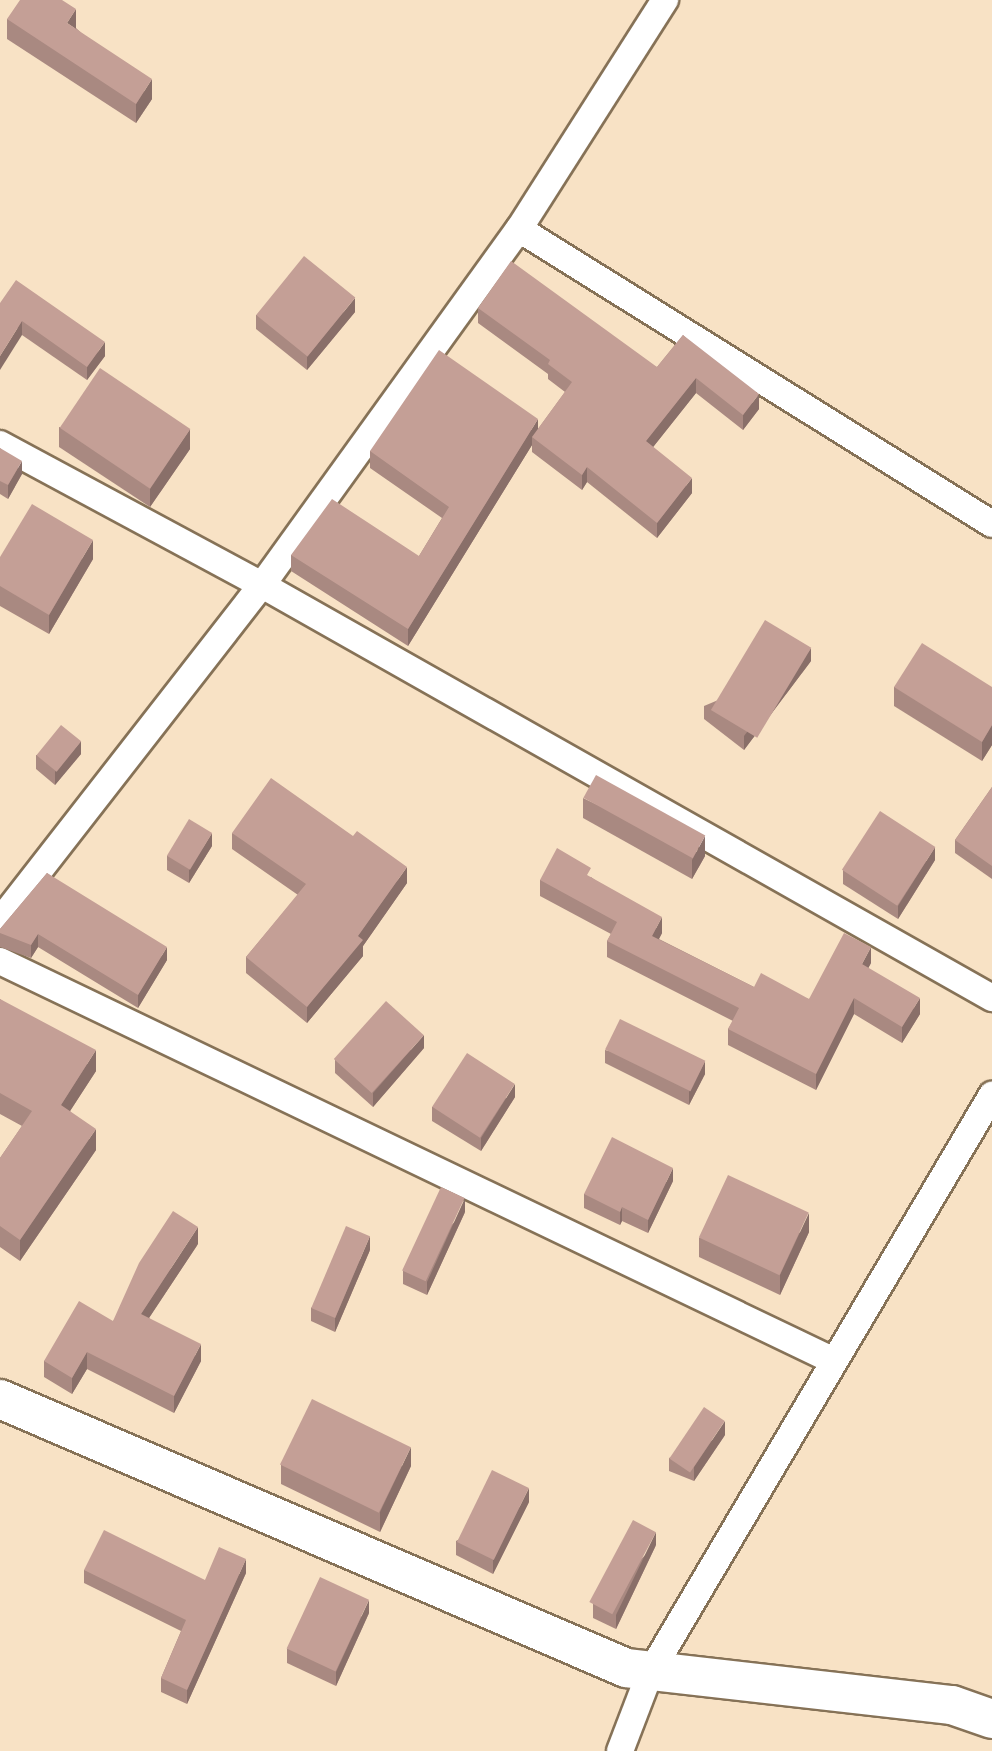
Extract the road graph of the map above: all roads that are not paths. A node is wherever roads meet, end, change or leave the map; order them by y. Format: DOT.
graph roads {
  1 [pos="665,0"];
  2 [pos="519,229"];
  3 [pos="0,444"];
  4 [pos="992,524"];
  5 [pos="262,585"];
  6 [pos="0,922"];
  7 [pos="0,961"];
  8 [pos="992,998"];
  9 [pos="992,1094"];
  10 [pos="834,1361"];
  11 [pos="0,1399"];
  12 [pos="650,1673"];
  13 [pos="992,1719"];
  14 [pos="620,1751"];
  1 -- 2 [label="street"];
  2 -- 4 [label="street"];
  2 -- 5 [label="street"];
  3 -- 5 [label="street"];
  5 -- 6 [label="street"];
  5 -- 8 [label="street"];
  7 -- 10 [label="street"];
  9 -- 10 [label="street"];
  10 -- 12 [label="street"];
  11 -- 12 [label="street"];
  12 -- 13 [label="street"];
  12 -- 14 [label="street"];
}
